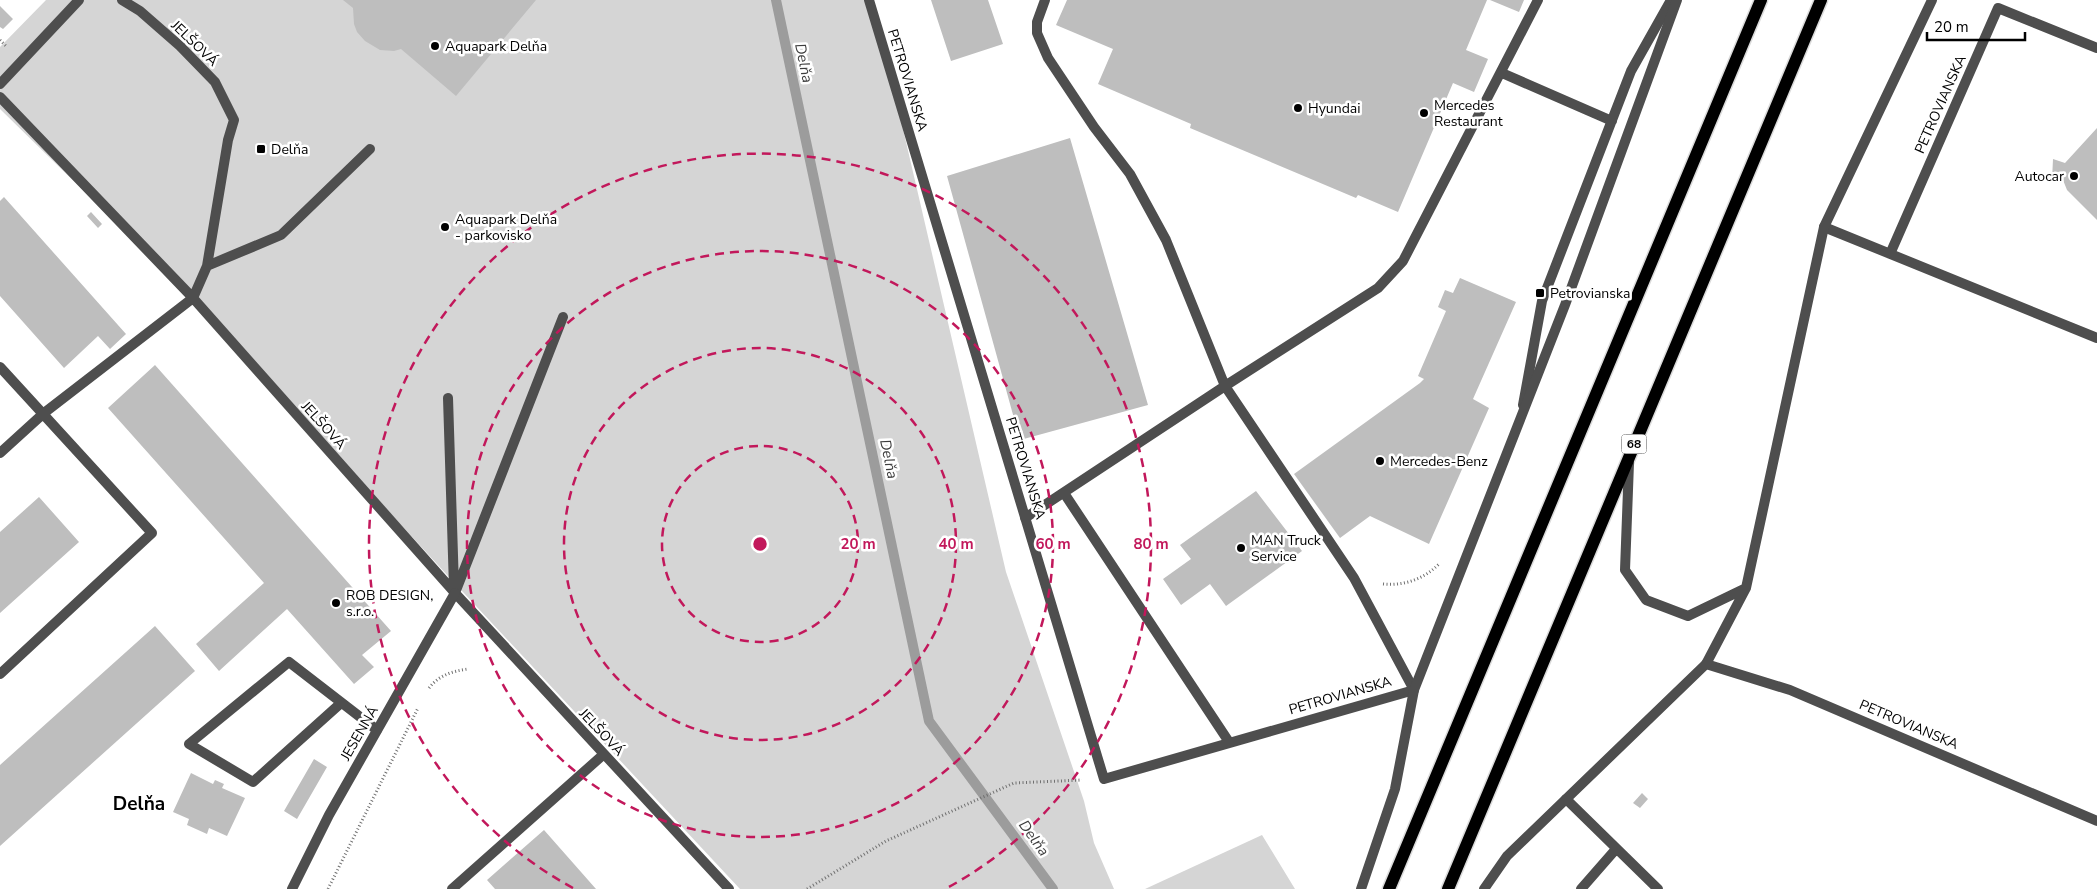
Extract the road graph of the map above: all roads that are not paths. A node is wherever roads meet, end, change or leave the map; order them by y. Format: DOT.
graph roads {
  1 [pos="79,0"];
  2 [pos="122,0"];
  3 [pos="869,0"];
  4 [pos="1045,0"];
  5 [pos="1538,0"];
  6 [pos="1671,0"];
  7 [pos="1677,0"];
  8 [pos="1761,0"];
  9 [pos="1821,0"];
  10 [pos="1932,0"];
  11 [pos="2097,48"];
  12 [pos="0,67"];
  13 [pos="1502,73"];
  14 [pos="8,75"];
  15 [pos="0,84"];
  16 [pos="0,97"];
  17 [pos="1612,121"];
  18 [pos="370,148"];
  19 [pos="1824,227"];
  20 [pos="1890,254"];
  21 [pos="207,266"];
  22 [pos="193,298"];
  23 [pos="563,317"];
  24 [pos="2097,338"];
  25 [pos="0,367"];
  26 [pos="1224,386"];
  27 [pos="448,398"];
  28 [pos="44,413"];
  29 [pos="1521,418"];
  30 [pos="0,453"];
  31 [pos="1629,454"];
  32 [pos="1064,493"];
  33 [pos="1025,518"];
  34 [pos="1746,588"];
  35 [pos="455,594"];
  36 [pos="1706,664"];
  37 [pos="0,674"];
  38 [pos="1414,690"];
  39 [pos="341,703"];
  40 [pos="377,730"];
  41 [pos="1229,742"];
  42 [pos="604,754"];
  43 [pos="1566,799"];
  44 [pos="2097,821"];
  45 [pos="1616,849"];
  46 [pos="292,889"];
  47 [pos="452,889"];
  48 [pos="729,889"];
  49 [pos="1361,889"];
  50 [pos="1389,889"];
  51 [pos="1448,889"];
  52 [pos="1484,889"];
  53 [pos="1580,889"];
  54 [pos="1658,889"];
  1 -- 14 [label="street"];
  2 -- 21 [label="street, JELŠOVÁ"];
  3 -- 33 [label="street, PETROVIANSKA"];
  4 -- 26 [label="street"];
  5 -- 13 [label="street"];
  6 -- 17 [label="street"];
  7 -- 29 [label="street"];
  8 -- 50 [label="main road"];
  9 -- 31 [label="main road, 68"];
  10 -- 19 [label="street"];
  11 -- 20 [label="street, PETROVIANSKA"];
  12 -- 14 [label="street"];
  13 -- 17 [label="street"];
  13 -- 26 [label="street"];
  14 -- 15 [label="street"];
  16 -- 22 [label="street, JELŠOVÁ"];
  17 -- 29 [label="street"];
  18 -- 21 [label="street"];
  19 -- 20 [label="street"];
  19 -- 34 [label="street"];
  20 -- 24 [label="street"];
  21 -- 22 [label="street, JELŠOVÁ"];
  22 -- 28 [label="street, JELŠOVÁ"];
  22 -- 35 [label="street, JELŠOVÁ"];
  23 -- 35 [label="street"];
  25 -- 28 [label="street"];
  26 -- 32 [label="street"];
  26 -- 38 [label="street"];
  27 -- 35 [label="street"];
  28 -- 30 [label="street, JELŠOVÁ"];
  28 -- 37 [label="street"];
  29 -- 38 [label="street"];
  31 -- 34 [label="street"];
  31 -- 51 [label="main road, 68"];
  32 -- 33 [label="street"];
  32 -- 41 [label="street"];
  33 -- 41 [label="street, PETROVIANSKA"];
  34 -- 36 [label="street"];
  35 -- 40 [label="street, JESENNÁ"];
  35 -- 42 [label="street, JELŠOVÁ"];
  36 -- 43 [label="street"];
  36 -- 44 [label="street, PETROVIANSKA"];
  38 -- 41 [label="street, PETROVIANSKA"];
  38 -- 49 [label="street"];
  39 -- 39 [label="street"];
  39 -- 40 [label="street"];
  40 -- 46 [label="street, JESENNÁ"];
  42 -- 47 [label="street"];
  42 -- 48 [label="street, JELŠOVÁ"];
  43 -- 45 [label="street"];
  43 -- 52 [label="street"];
  45 -- 53 [label="street"];
  45 -- 54 [label="street"];
}
